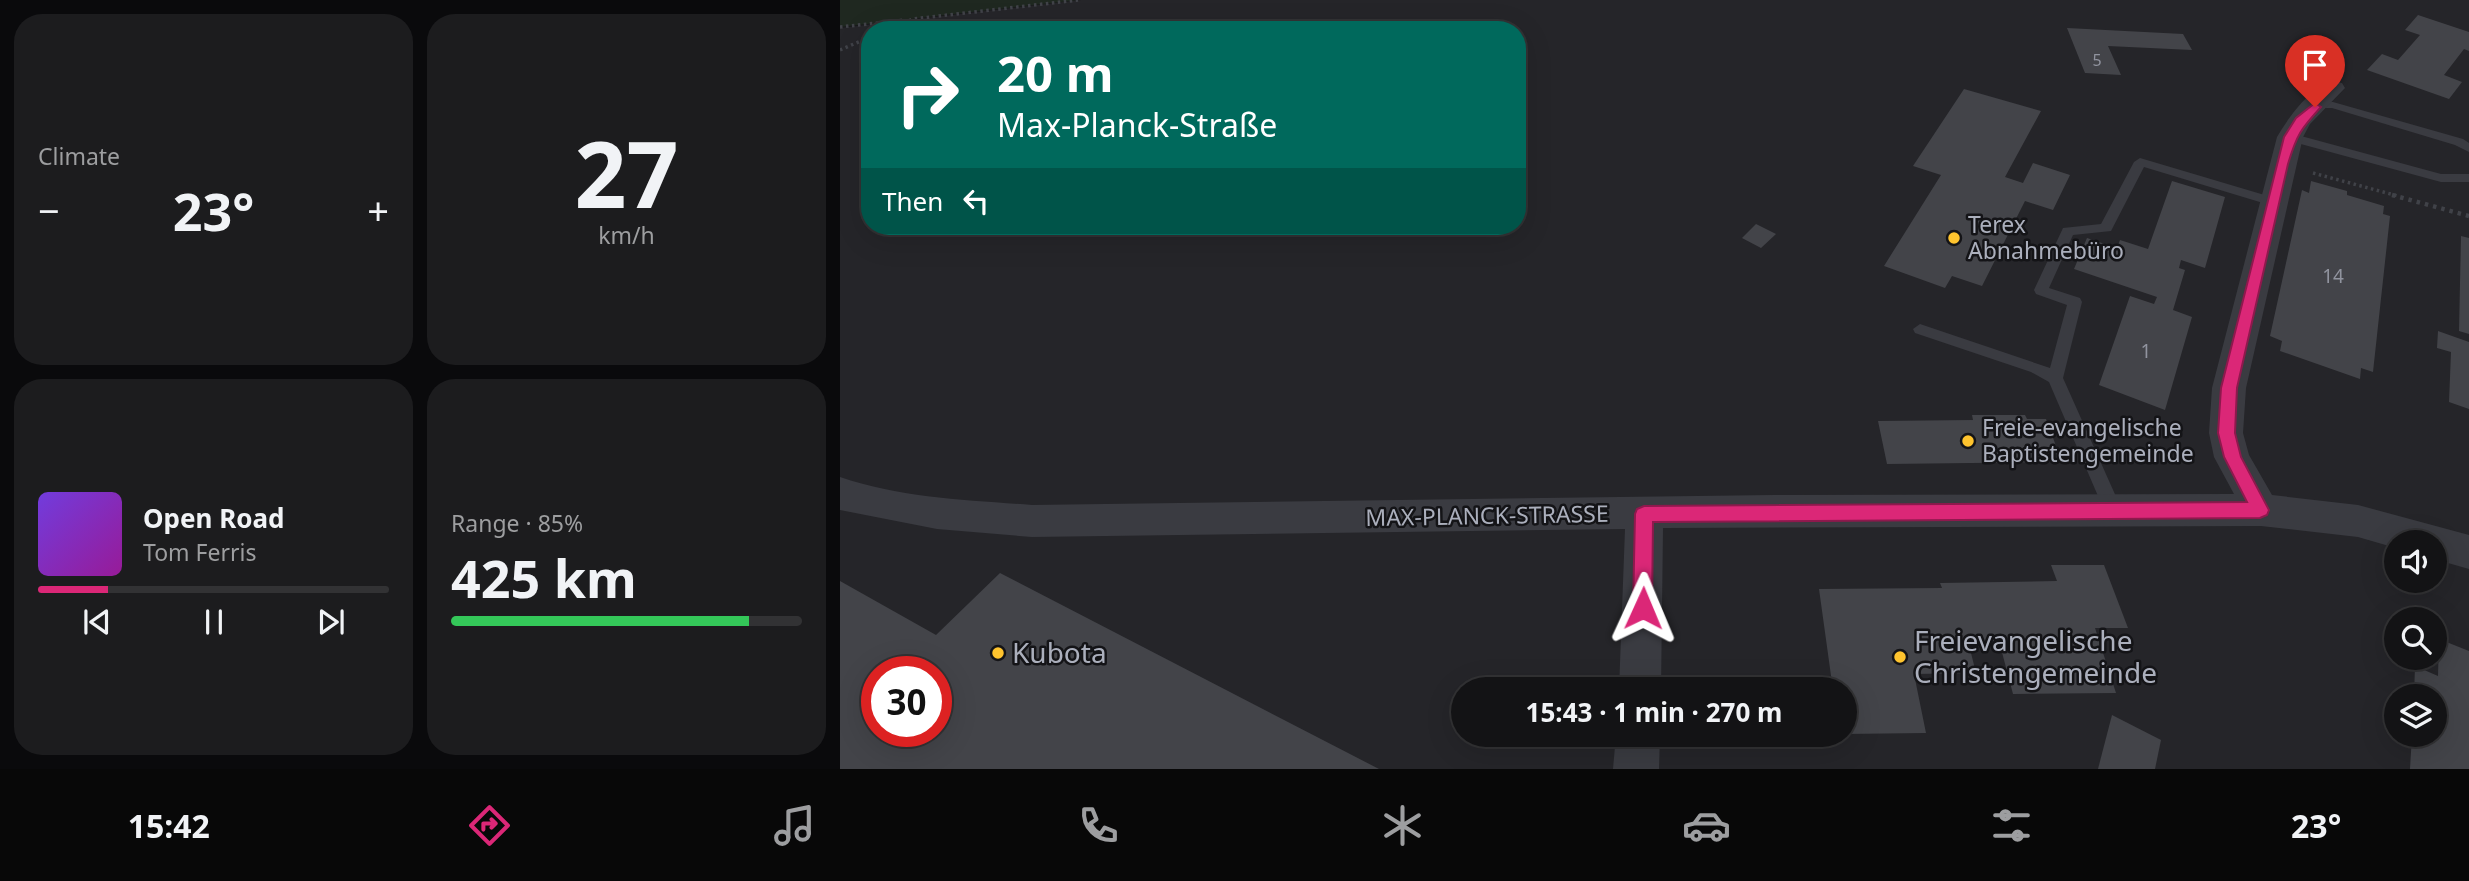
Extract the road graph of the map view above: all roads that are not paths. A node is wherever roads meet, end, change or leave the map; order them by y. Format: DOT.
graph roads {
  1 [pos="2325,97"];
  2 [pos="2290,137"];
  3 [pos="2469,148"];
  4 [pos="2469,178"];
  5 [pos="2273,202"];
  6 [pos="1920,329"];
  7 [pos="2055,378"];
  8 [pos="840,492"];
  9 [pos="2113,510"];
  10 [pos="2260,510"];
  11 [pos="1644,514"];
  12 [pos="2469,552"];
  13 [pos="1640,677"];
  14 [pos="1637,747"];
  15 [pos="1636,769"];
  1 -- 2 [label="street"];
  1 -- 3 [label="lane"];
  2 -- 4 [label="lane"];
  2 -- 5 [label="street"];
  5 -- 7 [label="lane"];
  5 -- 10 [label="street"];
  6 -- 7 [label="lane"];
  7 -- 9 [label="lane"];
  8 -- 11 [label="street, MAX-PLANCK-STRASSE"];
  9 -- 10 [label="street, MAX-PLANCK-STRASSE"];
  9 -- 11 [label="street, MAX-PLANCK-STRASSE"];
  10 -- 12 [label="street, MAX-PLANCK-STRASSE"];
  11 -- 13 [label="street"];
  14 -- 15 [label="street"];
}
